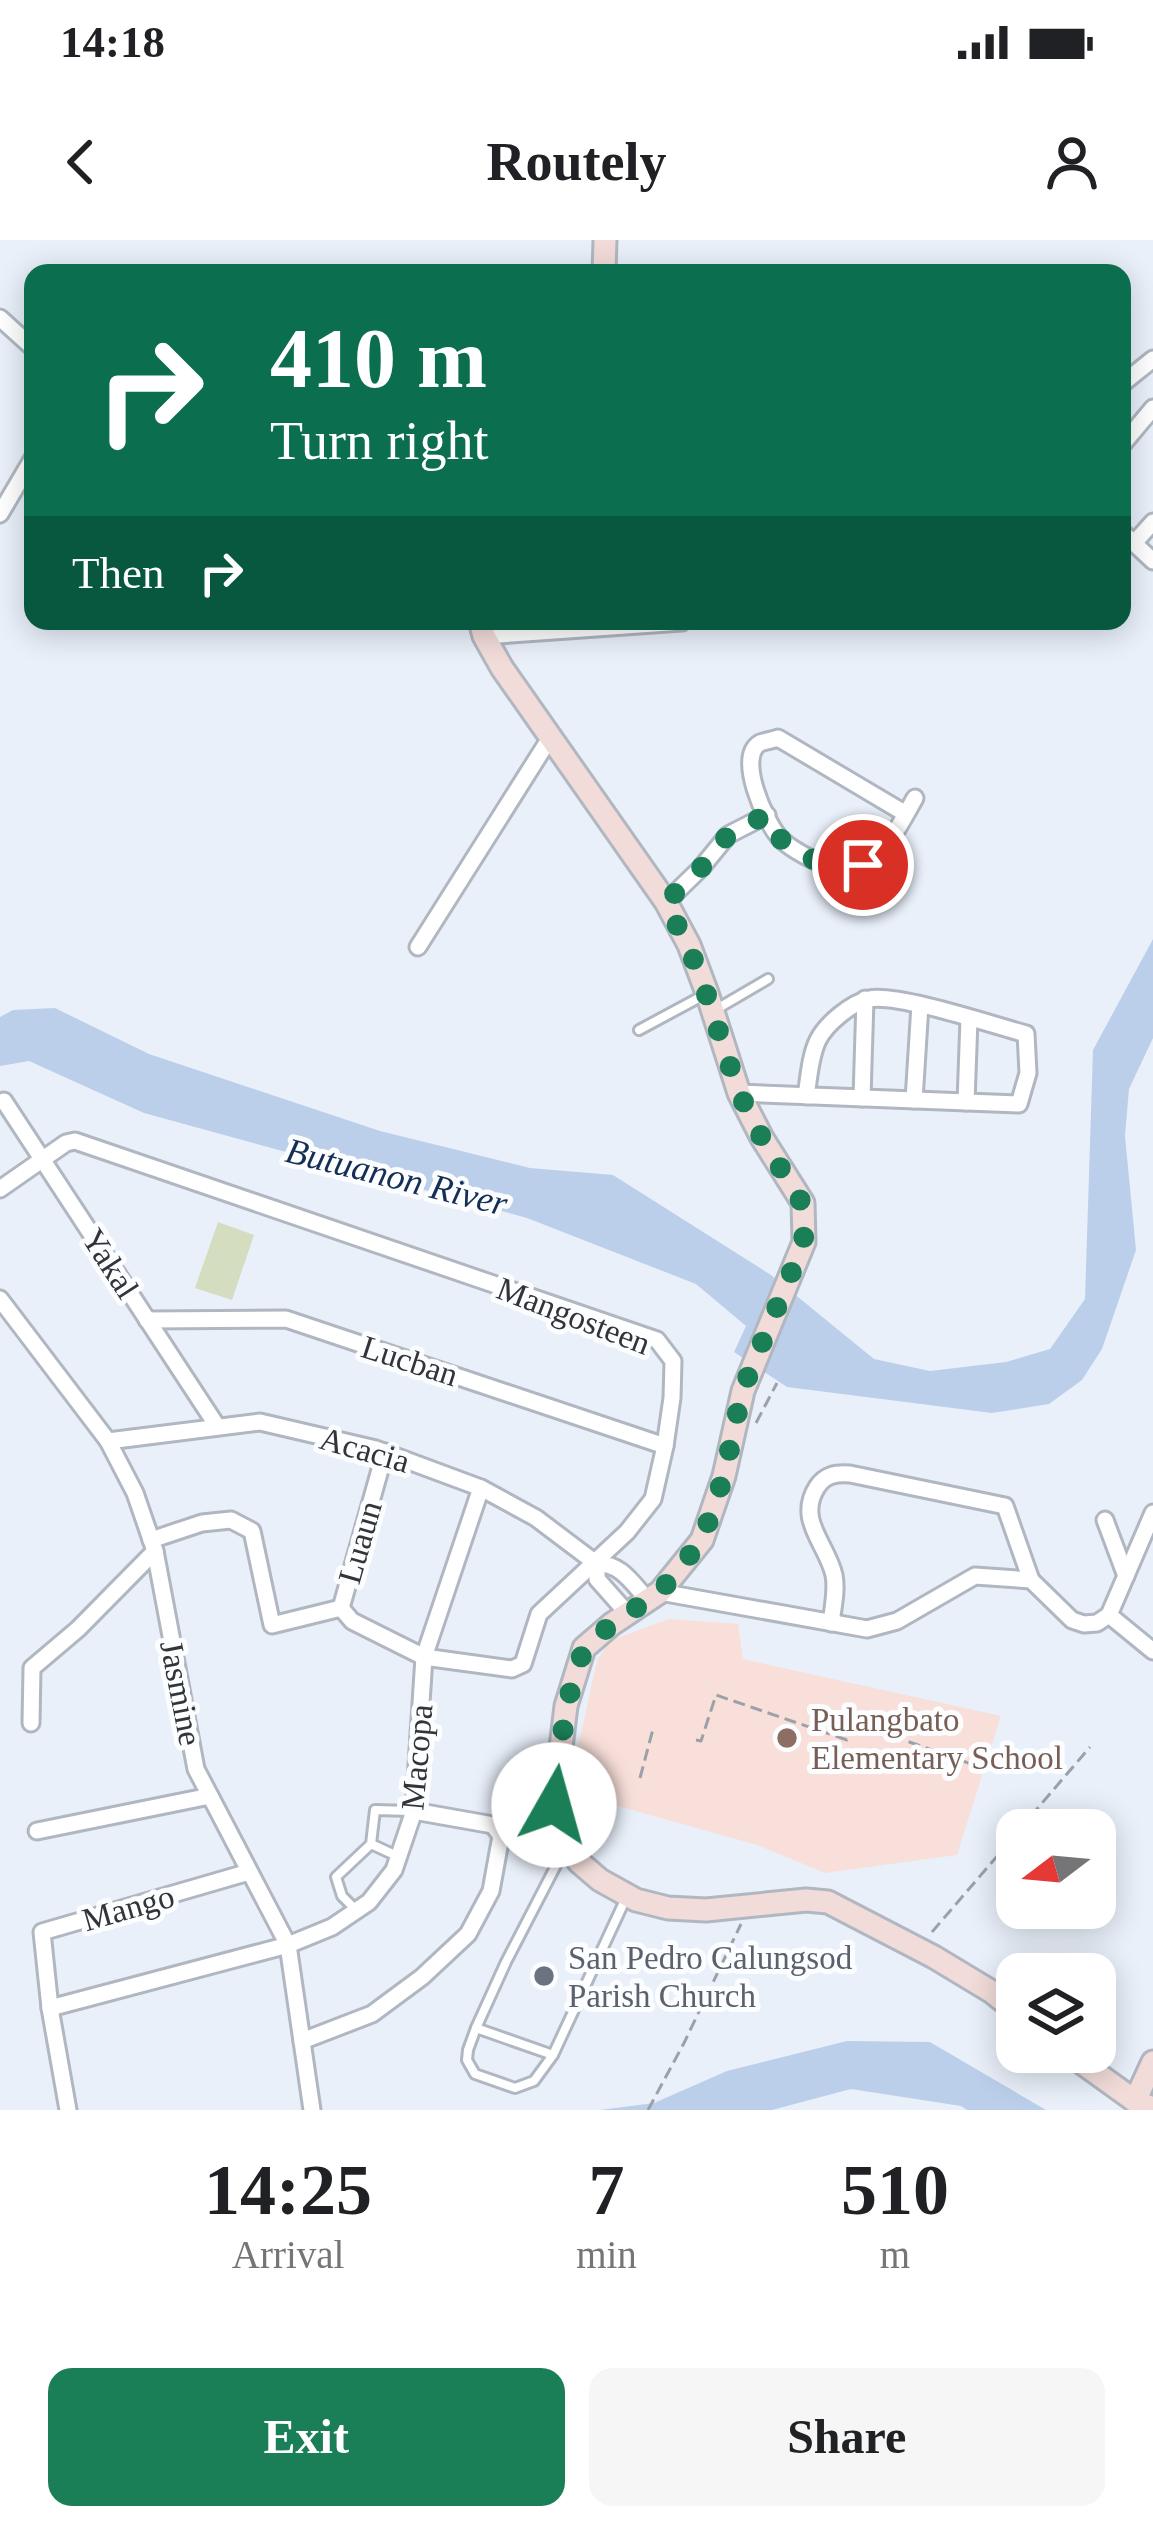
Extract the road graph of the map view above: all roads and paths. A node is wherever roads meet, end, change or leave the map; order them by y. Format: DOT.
graph roads {
  1 [pos="0,318"];
  2 [pos="24,340"];
  3 [pos="1153,408"];
  4 [pos="1131,434"];
  5 [pos="24,473"];
  6 [pos="0,514"];
  7 [pos="1131,539"];
  8 [pos="1153,561"];
  9 [pos="483,630"];
  10 [pos="550,738"];
  11 [pos="916,798"];
  12 [pos="906,814"];
  13 [pos="766,815"];
  14 [pos="666,902"];
  15 [pos="418,947"];
  16 [pos="768,979"];
  17 [pos="865,999"];
  18 [pos="710,1002"];
  19 [pos="920,1005"];
  20 [pos="969,1019"];
  21 [pos="639,1030"];
  22 [pos="739,1093"];
  23 [pos="806,1096"];
  24 [pos="862,1098"];
  25 [pos="914,1100"];
  26 [pos="4,1101"];
  27 [pos="966,1102"];
  28 [pos="44,1161"];
  29 [pos="0,1189"];
  30 [pos="0,1299"];
  31 [pos="147,1319"];
  32 [pos="777,1383"];
  33 [pos="217,1426"];
  34 [pos="733,1431"];
  35 [pos="108,1441"];
  36 [pos="665,1446"];
  37 [pos="386,1452"];
  38 [pos="481,1488"];
  39 [pos="1153,1513"];
  40 [pos="1105,1520"];
  41 [pos="153,1546"];
  42 [pos="596,1563"];
  43 [pos="1126,1576"];
  44 [pos="1031,1580"];
  45 [pos="653,1596"];
  46 [pos="341,1608"];
  47 [pos="628,1614"];
  48 [pos="1109,1615"];
  49 [pos="831,1623"];
  50 [pos="1153,1651"];
  51 [pos="424,1657"];
  52 [pos="31,1723"];
  53 [pos="652,1729"];
  54 [pos="696,1740"];
  55 [pos="1090,1747"];
  56 [pos="977,1766"];
  57 [pos="640,1778"];
  58 [pos="210,1796"];
  59 [pos="1037,1809"];
  60 [pos="414,1811"];
  61 [pos="37,1831"];
  62 [pos="371,1844"];
  63 [pos="566,1845"];
  64 [pos="399,1857"];
  65 [pos="996,1857"];
  66 [pos="250,1872"];
  67 [pos="626,1897"];
  68 [pos="749,1906"];
  69 [pos="358,1912"];
  70 [pos="288,1945"];
  71 [pos="917,1949"];
  72 [pos="996,1995"];
  73 [pos="50,2008"];
  74 [pos="476,2028"];
  75 [pos="302,2041"];
  76 [pos="553,2056"];
  77 [pos="1153,2062"];
  78 [pos="1098,2073"];
  79 [pos="1144,2104"];
  80 [pos="68,2110"];
  81 [pos="312,2110"];
  82 [pos="647,2110"];
  1 -- 2 [label="street"];
  3 -- 4 [label="street"];
  5 -- 6 [label="street"];
  7 -- 8 [label="street"];
  9 -- 10 [label="street"];
  10 -- 14 [label="street"];
  10 -- 15 [label="street"];
  11 -- 12 [label="street"];
  12 -- 13 [label="street"];
  12 -- 13 [label="street"];
  13 -- 14 [label="street"];
  14 -- 18 [label="street"];
  16 -- 18 [label="lane"];
  17 -- 19 [label="street"];
  17 -- 23 [label="street"];
  17 -- 24 [label="street"];
  18 -- 21 [label="lane"];
  18 -- 22 [label="street"];
  19 -- 20 [label="street"];
  19 -- 25 [label="street"];
  20 -- 27 [label="street"];
  20 -- 27 [label="street"];
  22 -- 23 [label="street"];
  22 -- 34 [label="street"];
  23 -- 24 [label="street"];
  24 -- 25 [label="street"];
  25 -- 27 [label="street"];
  26 -- 28 [label="street, Yakal"];
  28 -- 29 [label="street"];
  28 -- 31 [label="street, Yakal"];
  28 -- 36 [label="street, Mangosteen"];
  30 -- 35 [label="street, Jasmine"];
  31 -- 33 [label="street, Yakal"];
  31 -- 36 [label="street, Lucban"];
  32 -- 34 [label="path"];
  33 -- 35 [label="street, Acacia"];
  33 -- 37 [label="street, Acacia"];
  34 -- 45 [label="street"];
  35 -- 41 [label="street, Jasmine"];
  36 -- 42 [label="street, Mangosteen"];
  37 -- 38 [label="street, Acacia"];
  37 -- 46 [label="street, Luaun"];
  38 -- 42 [label="street, Acacia"];
  38 -- 51 [label="street, Macopa"];
  39 -- 43 [label="street"];
  40 -- 43 [label="street"];
  41 -- 46 [label="street"];
  41 -- 52 [label="street"];
  41 -- 58 [label="street, Jasmine"];
  42 -- 45 [label="street, Acacia"];
  42 -- 47 [label="street"];
  42 -- 51 [label="street, Mangosteen"];
  43 -- 48 [label="street"];
  44 -- 48 [label="street"];
  44 -- 49 [label="street"];
  44 -- 49 [label="street"];
  45 -- 47 [label="street"];
  45 -- 49 [label="street"];
  46 -- 51 [label="street, Luaun"];
  47 -- 63 [label="street"];
  48 -- 50 [label="street"];
  51 -- 60 [label="street, Macopa"];
  53 -- 57 [label="path"];
  54 -- 56 [label="path"];
  55 -- 59 [label="path"];
  58 -- 61 [label="street"];
  58 -- 66 [label="street, Jasmine"];
  60 -- 62 [label="lane"];
  60 -- 64 [label="street, Macopa"];
  60 -- 75 [label="street"];
  62 -- 64 [label="lane"];
  62 -- 69 [label="lane"];
  63 -- 67 [label="street"];
  63 -- 74 [label="lane"];
  64 -- 69 [label="street, Macopa"];
  65 -- 71 [label="path"];
  66 -- 70 [label="street, Jasmine"];
  66 -- 73 [label="street, Mango"];
  67 -- 68 [label="street"];
  67 -- 76 [label="lane"];
  68 -- 71 [label="street"];
  68 -- 82 [label="path"];
  69 -- 70 [label="street, Macopa"];
  70 -- 73 [label="street, Macopa"];
  70 -- 75 [label="street, Jasmine"];
  71 -- 72 [label="street"];
  73 -- 80 [label="street, Mango"];
  74 -- 76 [label="lane"];
  74 -- 76 [label="lane"];
  75 -- 81 [label="street, Jasmine"];
  77 -- 79 [label="street"];
  78 -- 79 [label="street"];
}
